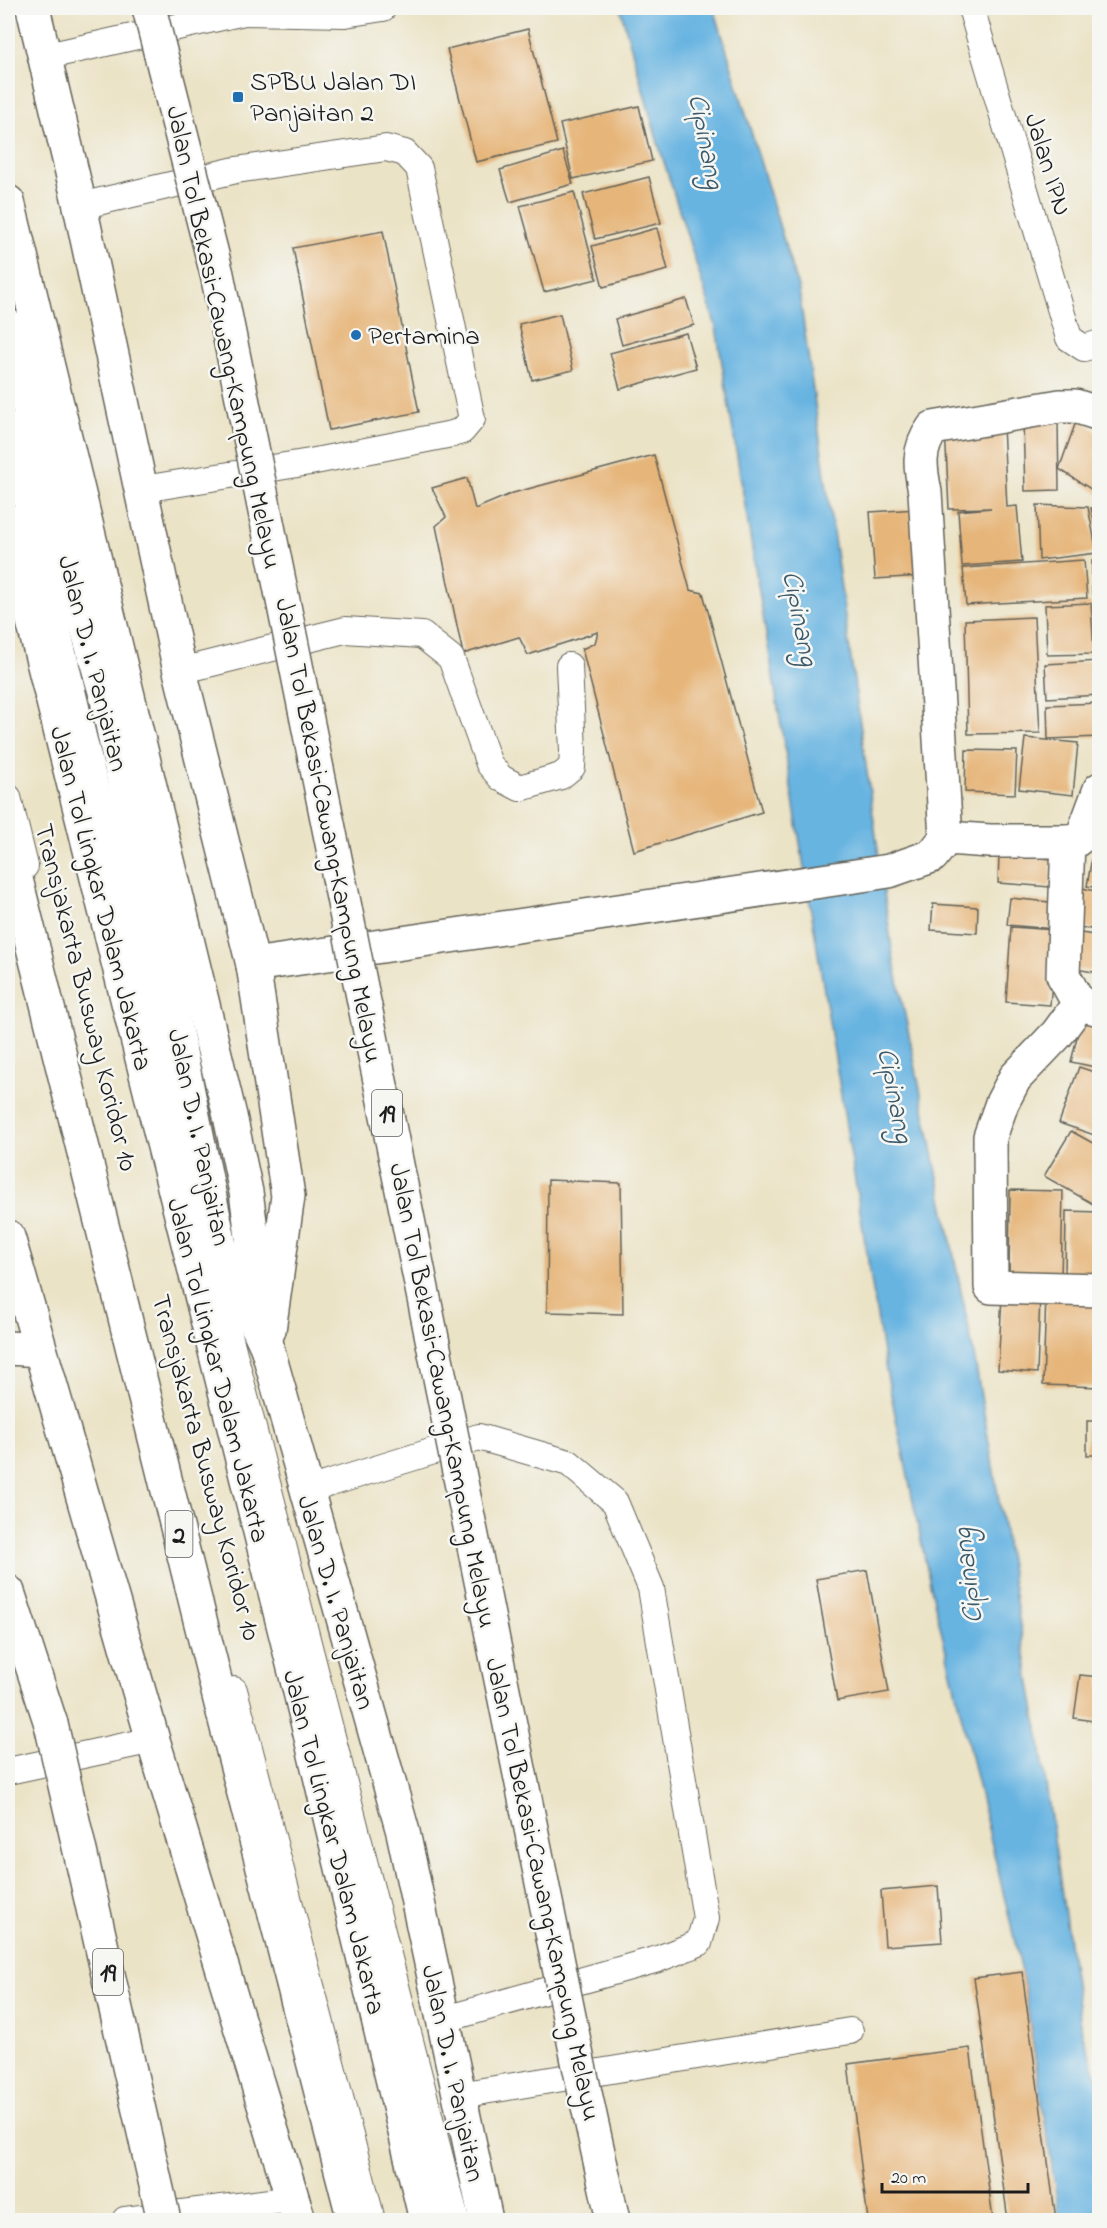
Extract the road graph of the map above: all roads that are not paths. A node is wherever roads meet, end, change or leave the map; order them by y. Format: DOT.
graph roads {
  1 [pos="33,8"];
  2 [pos="149,8"];
  3 [pos="382,8"];
  4 [pos="971,8"];
  5 [pos="243,10"];
  6 [pos="43,57"];
  7 [pos="8,202"];
  8 [pos="80,206"];
  9 [pos="8,326"];
  10 [pos="1100,343"];
  11 [pos="1100,414"];
  12 [pos="8,425"];
  13 [pos="143,489"];
  14 [pos="8,521"];
  15 [pos="568,666"];
  16 [pos="180,671"];
  17 [pos="1100,789"];
  18 [pos="8,797"];
  19 [pos="946,838"];
  20 [pos="1068,841"];
  21 [pos="8,847"];
  22 [pos="253,965"];
  23 [pos="1089,1006"];
  24 [pos="8,1238"];
  25 [pos="1100,1290"];
  26 [pos="267,1347"];
  27 [pos="8,1348"];
  28 [pos="40,1350"];
  29 [pos="306,1491"];
  30 [pos="8,1592"];
  31 [pos="153,1740"];
  32 [pos="8,1771"];
  33 [pos="442,2020"];
  34 [pos="850,2031"];
  35 [pos="459,2096"];
  36 [pos="296,2210"];
  37 [pos="125,2220"];
  38 [pos="164,2220"];
  39 [pos="354,2220"];
  40 [pos="372,2220"];
  41 [pos="426,2220"];
  42 [pos="456,2220"];
  43 [pos="486,2220"];
  44 [pos="613,2220"];
  1 -- 6 [label="main road"];
  2 -- 44 [label="main road, Jalan Tol Bekasi–Cawang–Kampung Melayu / 19, bridge"];
  3 -- 5 [label="lane"];
  4 -- 10 [label="lane, Jalan IPN"];
  5 -- 6 [label="lane"];
  6 -- 8 [label="main road"];
  7 -- 26 [label="main road"];
  8 -- 13 [label="main road"];
  8 -- 13 [label="lane"];
  9 -- 26 [label="main road, Jalan D. I. Panjaitan"];
  11 -- 19 [label="main road"];
  12 -- 42 [label="lane, Transjakarta Busway Koridor 10"];
  13 -- 16 [label="main road"];
  14 -- 41 [label="main road, Jalan Tol Lingkar Dalam Jakarta"];
  15 -- 16 [label="lane"];
  16 -- 22 [label="main road"];
  17 -- 20 [label="main road"];
  18 -- 40 [label="lane, Transjakarta Busway Koridor 10"];
  19 -- 20 [label="main road"];
  19 -- 22 [label="main road"];
  20 -- 23 [label="main road"];
  21 -- 39 [label="main road, 2"];
  22 -- 26 [label="main road"];
  23 -- 25 [label="main road"];
  24 -- 28 [label="main road"];
  26 -- 29 [label="main road, Jalan D. I. Panjaitan"];
  27 -- 28 [label="main road"];
  28 -- 31 [label="main road"];
  29 -- 33 [label="main road, Jalan D. I. Panjaitan"];
  29 -- 33 [label="lane"];
  30 -- 38 [label="main road, 19, bridge"];
  31 -- 32 [label="lane"];
  31 -- 36 [label="main road"];
  33 -- 35 [label="main road, Jalan D. I. Panjaitan"];
  34 -- 35 [label="lane"];
  35 -- 43 [label="main road, Jalan D. I. Panjaitan"];
  36 -- 37 [label="lane"];
}
